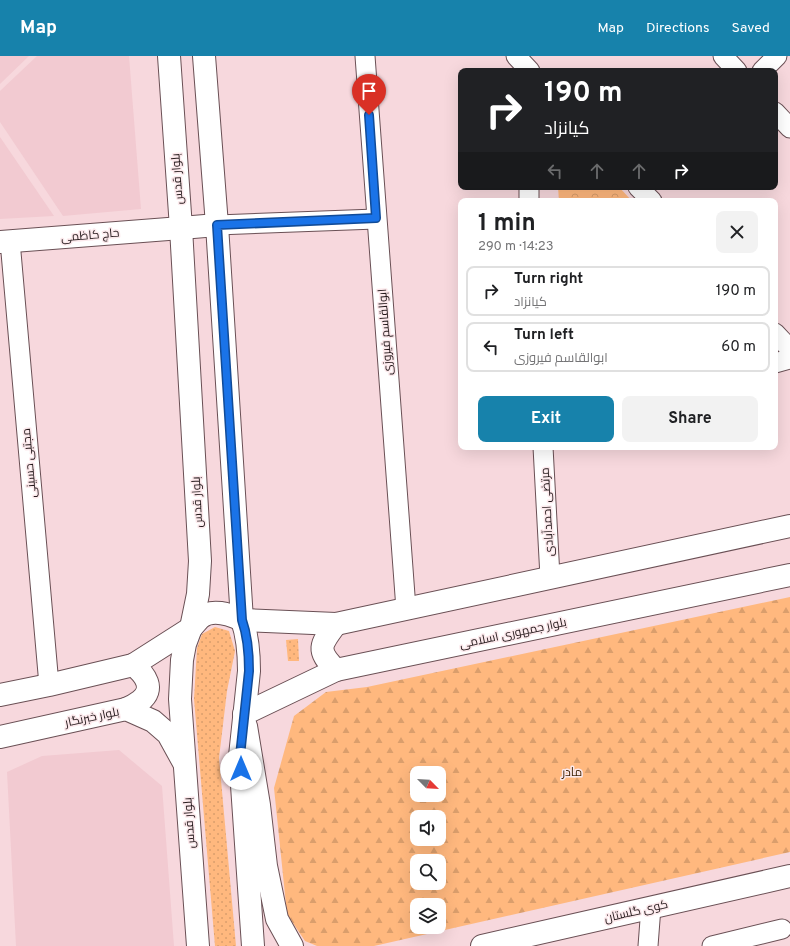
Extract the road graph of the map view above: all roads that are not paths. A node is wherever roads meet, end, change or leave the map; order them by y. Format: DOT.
graph roads {
  1 [pos="169,56"];
  2 [pos="204,56"];
  3 [pos="365,56"];
  4 [pos="723,56"];
  5 [pos="777,56"];
  6 [pos="734,68"];
  7 [pos="765,68"];
  8 [pos="778,115"];
  9 [pos="790,128"];
  10 [pos="376,218"];
  11 [pos="217,225"];
  12 [pos="181,228"];
  13 [pos="5,241"];
  14 [pos="778,336"];
  15 [pos="790,349"];
  16 [pos="790,360"];
  17 [pos="778,362"];
  18 [pos="543,450"];
  19 [pos="790,526"];
  20 [pos="790,574"];
  21 [pos="550,577"];
  22 [pos="406,609"];
  23 [pos="242,620"];
  24 [pos="336,624"];
  25 [pos="191,628"];
  26 [pos="132,665"];
  27 [pos="336,670"];
  28 [pos="49,685"];
  29 [pos="0,695"];
  30 [pos="126,709"];
  31 [pos="244,714"];
  32 [pos="0,737"];
  33 [pos="184,763"];
  34 [pos="790,876"];
  35 [pos="651,908"];
  36 [pos="198,946"];
  37 [pos="253,946"];
  38 [pos="292,946"];
  39 [pos="482,946"];
  40 [pos="648,946"];
  41 [pos="712,946"];
  42 [pos="771,946"];
  1 -- 12 [label="main road, بلوار قدس"];
  2 -- 11 [label="main road"];
  3 -- 10 [label="street, ابوالقاسم فیروزی"];
  4 -- 6 [label="street"];
  5 -- 7 [label="street"];
  8 -- 9 [label="street"];
  10 -- 11 [label="street"];
  10 -- 22 [label="street, ابوالقاسم فیروزی"];
  11 -- 12 [label="main road, حاج کاظمی"];
  11 -- 23 [label="main road"];
  12 -- 13 [label="main road, حاج کاظمی"];
  12 -- 25 [label="main road, بلوار قدس"];
  13 -- 28 [label="street, مجتبی حسینی"];
  14 -- 15 [label="street"];
  16 -- 17 [label="street"];
  18 -- 21 [label="street, مرتضی احمدآبادی"];
  19 -- 21 [label="main road"];
  20 -- 27 [label="main road, بلوار جمهوری اسلامی"];
  21 -- 22 [label="main road"];
  22 -- 24 [label="main road"];
  23 -- 24 [label="main road"];
  23 -- 25 [label="main road"];
  23 -- 31 [label="main road"];
  24 -- 27 [label="main road"];
  25 -- 26 [label="main road"];
  25 -- 33 [label="main road, بلوار قدس"];
  26 -- 28 [label="main road"];
  26 -- 30 [label="main road"];
  27 -- 31 [label="main road, بلوار جمهوری اسلامی"];
  28 -- 29 [label="main road"];
  30 -- 32 [label="main road, بلوار خبرنگار"];
  30 -- 33 [label="main road, بلوار خبرنگار"];
  31 -- 37 [label="main road"];
  31 -- 38 [label="main road"];
  33 -- 36 [label="main road, بلوار قدس"];
  34 -- 35 [label="main road, کوی گلستان"];
  35 -- 39 [label="main road, کوی گلستان"];
  35 -- 40 [label="street"];
  41 -- 42 [label="street"];
}
